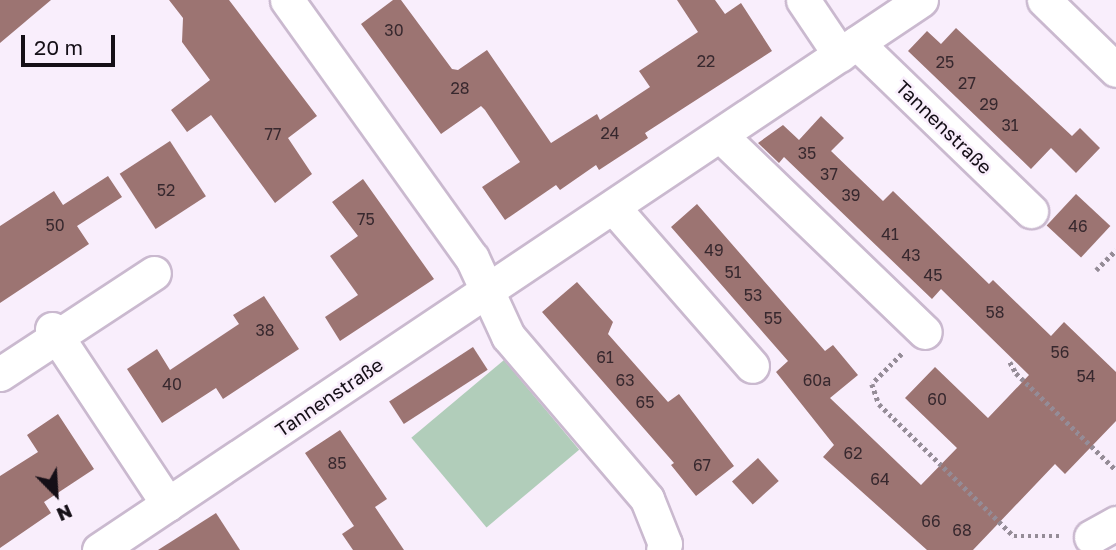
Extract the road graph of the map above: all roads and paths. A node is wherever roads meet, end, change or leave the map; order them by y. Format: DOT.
graph roads {
  1 [pos="287,0"];
  2 [pos="803,0"];
  3 [pos="921,0"];
  4 [pos="1044,0"];
  5 [pos="849,49"];
  6 [pos="1116,70"];
  7 [pos="720,135"];
  8 [pos="613,207"];
  9 [pos="1031,211"];
  10 [pos="1116,250"];
  11 [pos="1096,270"];
  12 [pos="154,273"];
  13 [pos="490,289"];
  14 [pos="925,332"];
  15 [pos="55,334"];
  16 [pos="1010,362"];
  17 [pos="752,366"];
  18 [pos="0,374"];
  19 [pos="1116,470"];
  20 [pos="168,504"];
  21 [pos="1103,530"];
  22 [pos="99,550"];
  23 [pos="663,550"];
  1 -- 13 [label="street"];
  2 -- 5 [label="street"];
  3 -- 5 [label="street, Tannenstraße"];
  4 -- 6 [label="street"];
  5 -- 7 [label="street, Tannenstraße"];
  5 -- 9 [label="street, Tannenstraße"];
  7 -- 8 [label="street, Tannenstraße"];
  7 -- 14 [label="street"];
  8 -- 13 [label="street, Tannenstraße"];
  8 -- 17 [label="street"];
  10 -- 11 [label="path"];
  12 -- 15 [label="street"];
  13 -- 20 [label="street, Tannenstraße"];
  13 -- 23 [label="street"];
  14 -- 21 [label="path"];
  15 -- 18 [label="street"];
  15 -- 20 [label="street"];
  16 -- 19 [label="path"];
  20 -- 22 [label="street, Tannenstraße"];
}
